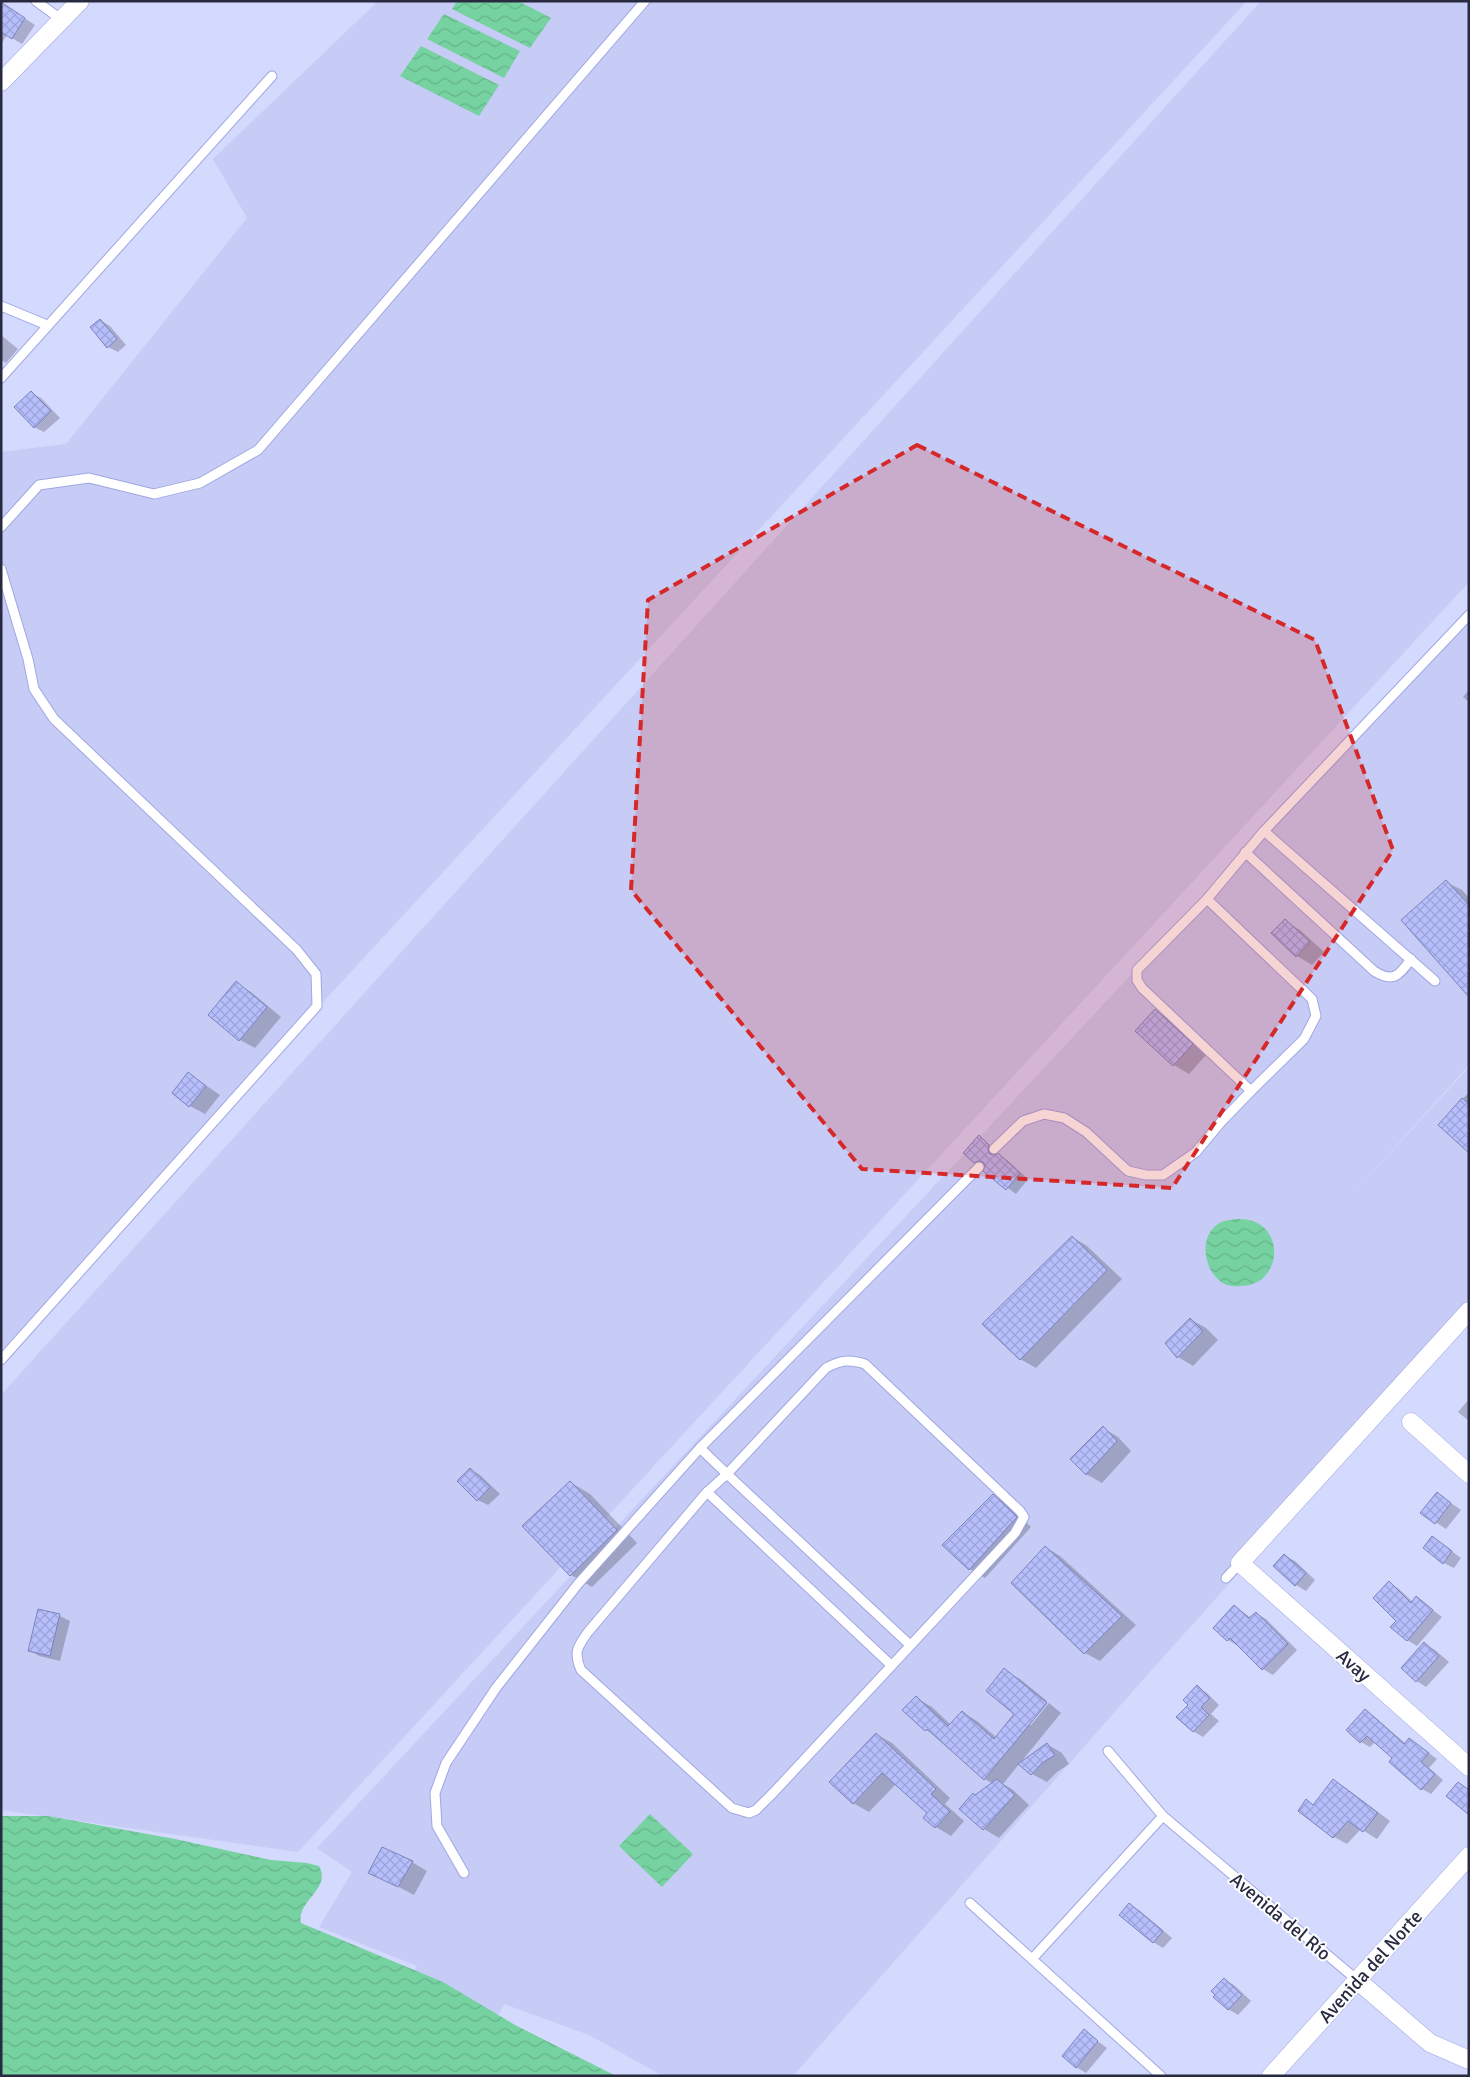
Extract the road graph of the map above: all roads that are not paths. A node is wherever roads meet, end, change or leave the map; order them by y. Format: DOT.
graph roads {
  1 [pos="36,1"];
  2 [pos="80,1"];
  3 [pos="645,1"];
  4 [pos="62,20"];
  5 [pos="272,76"];
  6 [pos="1,82"];
  7 [pos="1,306"];
  8 [pos="47,325"];
  9 [pos="1,378"];
  10 [pos="1,527"];
  11 [pos="1,569"];
  12 [pos="1469,615"];
  13 [pos="1264,831"];
  14 [pos="1245,852"];
  15 [pos="1207,899"];
  16 [pos="1410,959"];
  17 [pos="1435,981"];
  18 [pos="1252,1091"];
  19 [pos="994,1149"];
  20 [pos="978,1167"];
  21 [pos="1469,1311"];
  22 [pos="1,1360"];
  23 [pos="1411,1422"];
  24 [pos="700,1448"];
  25 [pos="727,1474"];
  26 [pos="1469,1474"];
  27 [pos="707,1492"];
  28 [pos="1240,1563"];
  29 [pos="1226,1578"];
  30 [pos="910,1645"];
  31 [pos="892,1665"];
  32 [pos="1108,1751"];
  33 [pos="1469,1766"];
  34 [pos="1163,1816"];
  35 [pos="1469,1856"];
  36 [pos="464,1873"];
  37 [pos="970,1903"];
  38 [pos="1032,1959"];
  39 [pos="1357,1980"];
  40 [pos="1469,2060"];
  41 [pos="1161,2076"];
  42 [pos="1271,2076"];
  1 -- 4 [label="lane"];
  2 -- 4 [label="street"];
  3 -- 10 [label="lane"];
  4 -- 6 [label="street"];
  5 -- 8 [label="lane"];
  7 -- 8 [label="lane"];
  8 -- 9 [label="lane"];
  11 -- 22 [label="lane"];
  12 -- 13 [label="lane"];
  13 -- 14 [label="lane"];
  13 -- 16 [label="lane"];
  14 -- 15 [label="lane"];
  14 -- 16 [label="lane"];
  15 -- 18 [label="lane"];
  15 -- 18 [label="lane"];
  16 -- 17 [label="lane"];
  18 -- 19 [label="lane"];
  20 -- 24 [label="lane"];
  21 -- 28 [label="street"];
  23 -- 26 [label="street"];
  24 -- 25 [label="lane"];
  24 -- 36 [label="lane"];
  25 -- 27 [label="lane"];
  25 -- 30 [label="lane"];
  25 -- 30 [label="lane"];
  27 -- 31 [label="lane"];
  27 -- 31 [label="lane"];
  28 -- 29 [label="lane"];
  28 -- 33 [label="street, Avay"];
  30 -- 31 [label="lane"];
  32 -- 34 [label="lane, Avenida del Río"];
  34 -- 38 [label="lane"];
  34 -- 39 [label="lane, Avenida del Río"];
  35 -- 39 [label="street, Avenida del Norte"];
  37 -- 38 [label="lane"];
  38 -- 41 [label="lane"];
  39 -- 40 [label="street, Avenida del Río"];
  39 -- 42 [label="street, Avenida del Norte"];
}
